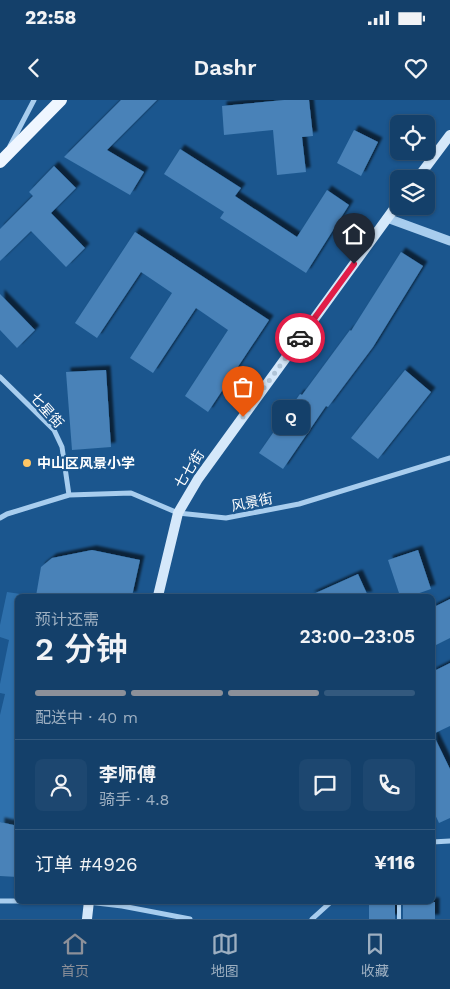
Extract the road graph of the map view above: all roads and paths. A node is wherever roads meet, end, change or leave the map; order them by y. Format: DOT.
graph roads {
  1 [pos="34,100"];
  2 [pos="61,100"];
  3 [pos="450,135"];
  4 [pos="1,161"];
  5 [pos="424,170"];
  6 [pos="390,214"];
  7 [pos="387,218"];
  8 [pos="450,240"];
  9 [pos="0,377"];
  10 [pos="450,458"];
  11 [pos="68,495"];
  12 [pos="178,513"];
  13 [pos="0,518"];
  14 [pos="158,594"];
  15 [pos="450,841"];
  16 [pos="435,842"];
  17 [pos="0,901"];
  18 [pos="15,901"];
  19 [pos="89,904"];
  20 [pos="106,904"];
  21 [pos="329,904"];
  22 [pos="399,904"];
  23 [pos="87,919"];
  24 [pos="190,919"];
  25 [pos="312,919"];
  26 [pos="399,919"];
  1 -- 4 [label="street"];
  2 -- 4 [label="main road"];
  3 -- 5 [label="main road"];
  6 -- 7 [label="main road, 七七街"];
  7 -- 8 [label="street"];
  7 -- 12 [label="main road, 七七街"];
  9 -- 11 [label="street, 七星街"];
  10 -- 12 [label="street, 风景街"];
  11 -- 12 [label="street, 风景街"];
  11 -- 13 [label="street, 风景街"];
  12 -- 14 [label="main road, 七七街"];
  15 -- 16 [label="street"];
  17 -- 18 [label="street"];
  19 -- 23 [label="main road"];
  20 -- 24 [label="street"];
  21 -- 25 [label="street"];
  22 -- 26 [label="lane"];
}
